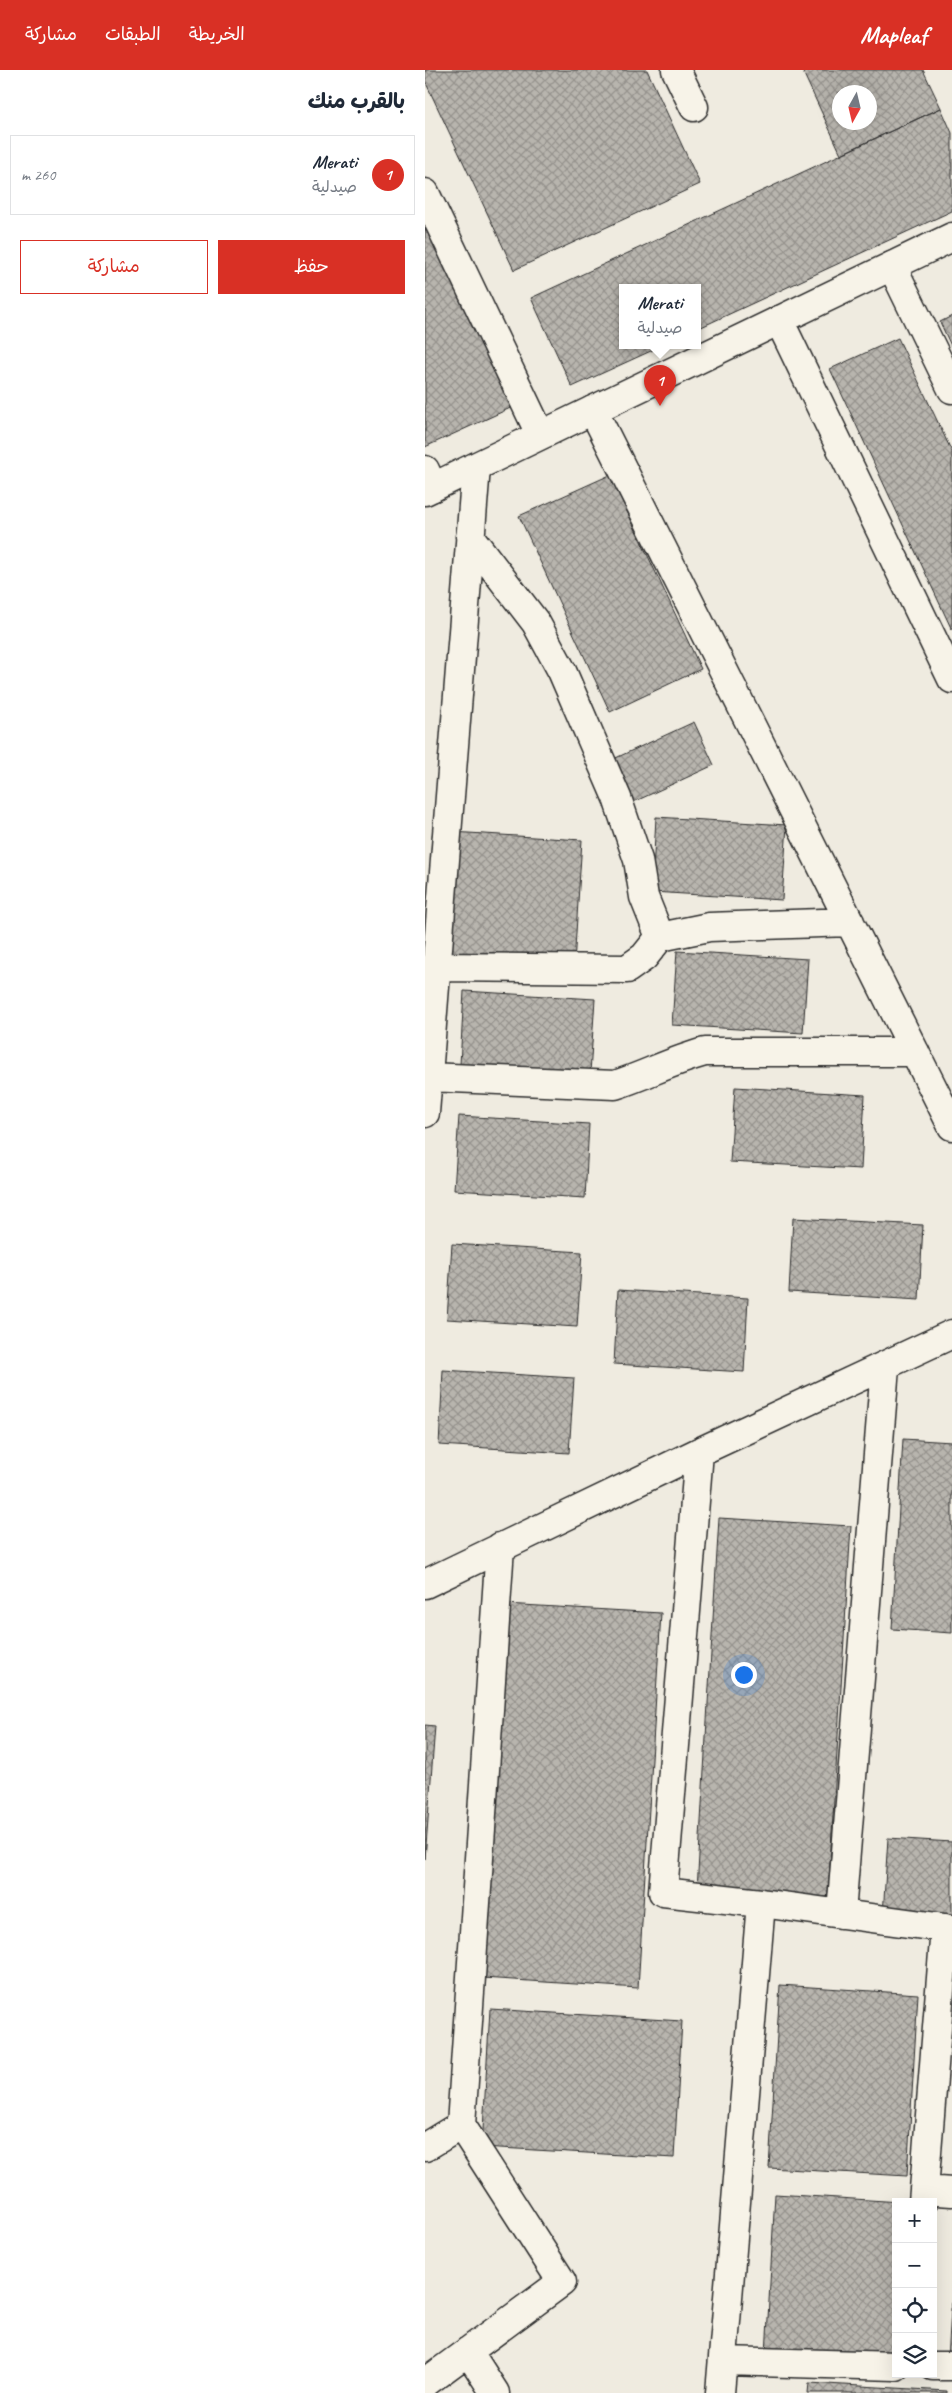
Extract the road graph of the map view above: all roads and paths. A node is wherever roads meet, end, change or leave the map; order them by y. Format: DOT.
graph roads {
  1 [pos="676,70"];
  2 [pos="694,107"];
  3 [pos="425,193"];
  4 [pos="952,236"];
  5 [pos="892,266"];
  6 [pos="779,320"];
  7 [pos="952,390"];
  8 [pos="593,410"];
  9 [pos="540,434"];
  10 [pos="476,467"];
  11 [pos="428,483"];
  12 [pos="470,537"];
  13 [pos="952,679"];
  14 [pos="850,922"];
  15 [pos="660,937"];
  16 [pos="437,966"];
  17 [pos="915,1052"];
  18 [pos="428,1077"];
  19 [pos="425,1113"];
  20 [pos="952,1126"];
  21 [pos="952,1334"];
  22 [pos="885,1367"];
  23 [pos="699,1452"];
  24 [pos="500,1547"];
  25 [pos="425,1584"];
  26 [pos="761,1902"];
  27 [pos="841,1914"];
  28 [pos="948,1929"];
  29 [pos="461,2125"];
  30 [pos="425,2147"];
  31 [pos="952,2192"];
  32 [pos="923,2196"];
  33 [pos="468,2351"];
  34 [pos="723,2361"];
  35 [pos="892,2366"];
  36 [pos="937,2366"];
  37 [pos="952,2366"];
  38 [pos="425,2383"];
  39 [pos="495,2393"];
  40 [pos="720,2393"];
  1 -- 2 [label="street"];
  3 -- 9 [label="street"];
  4 -- 5 [label="street"];
  5 -- 6 [label="street"];
  5 -- 7 [label="street"];
  6 -- 8 [label="street"];
  6 -- 13 [label="street"];
  8 -- 9 [label="street"];
  8 -- 14 [label="street"];
  9 -- 10 [label="street"];
  10 -- 11 [label="street"];
  10 -- 12 [label="street"];
  12 -- 15 [label="street"];
  12 -- 16 [label="street"];
  14 -- 15 [label="street"];
  14 -- 17 [label="street"];
  15 -- 16 [label="street"];
  16 -- 18 [label="street"];
  17 -- 18 [label="street"];
  17 -- 20 [label="street"];
  18 -- 19 [label="street"];
  21 -- 22 [label="street"];
  22 -- 23 [label="street"];
  22 -- 27 [label="street"];
  23 -- 24 [label="street"];
  23 -- 26 [label="street"];
  24 -- 25 [label="street"];
  24 -- 29 [label="street"];
  26 -- 27 [label="street"];
  26 -- 34 [label="street"];
  27 -- 28 [label="street"];
  28 -- 32 [label="street"];
  29 -- 30 [label="street"];
  29 -- 33 [label="street"];
  31 -- 32 [label="street"];
  33 -- 38 [label="street"];
  33 -- 39 [label="street"];
  34 -- 35 [label="street"];
  34 -- 40 [label="street"];
  36 -- 37 [label="street"];
}
